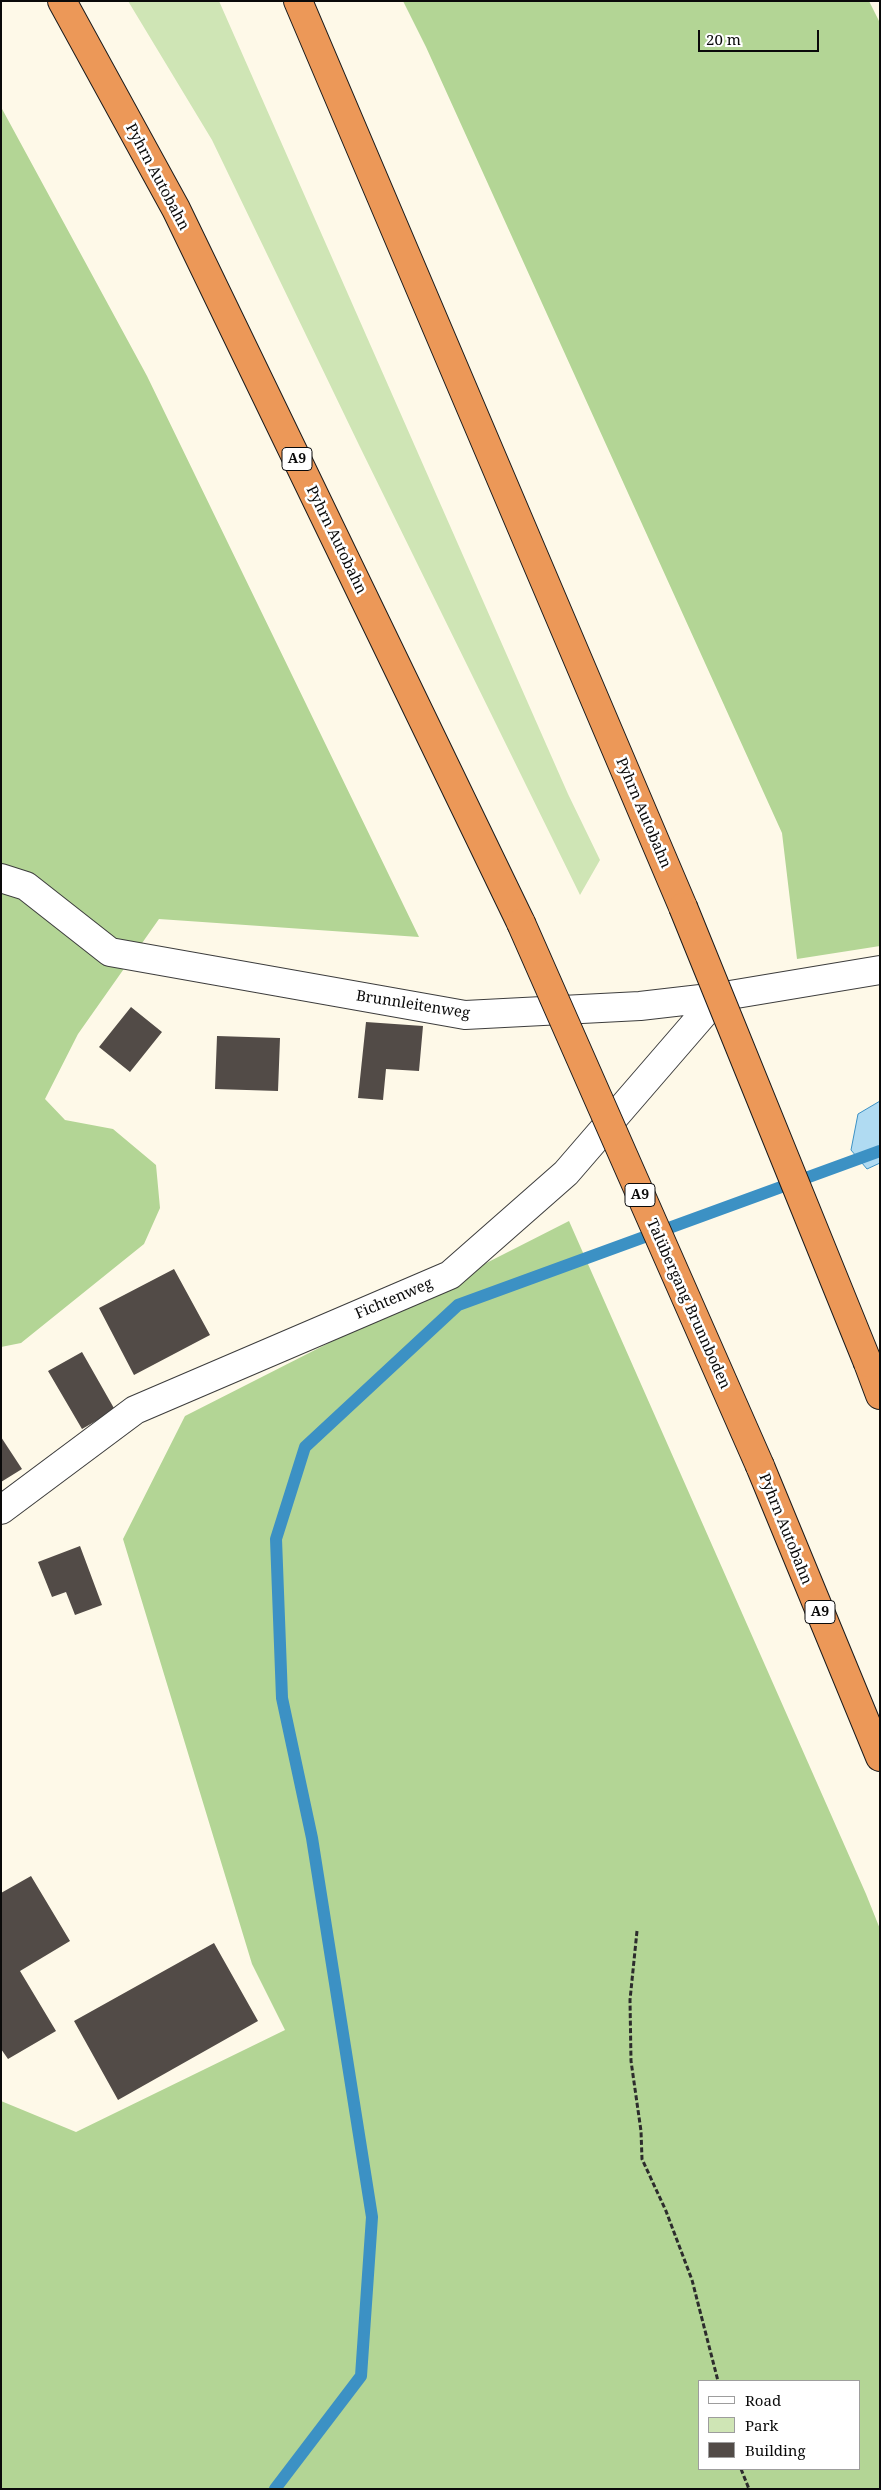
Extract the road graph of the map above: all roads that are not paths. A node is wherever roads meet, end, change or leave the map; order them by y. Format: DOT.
graph roads {
  1 [pos="62,1"];
  2 [pos="298,1"];
  3 [pos="1,878"];
  4 [pos="521,923"];
  5 [pos="880,970"];
  6 [pos="718,996"];
  7 [pos="880,1395"];
  8 [pos="760,1466"];
  9 [pos="1,1510"];
  10 [pos="880,1757"];
  1 -- 4 [label="highway, Pyhrn Autobahn / A9"];
  2 -- 7 [label="highway, Pyhrn Autobahn, bridge"];
  3 -- 6 [label="street, Brunnleitenweg"];
  4 -- 8 [label="highway, Talübergang Brunnboden / A9, bridge"];
  5 -- 6 [label="street, Brunnleitenweg"];
  6 -- 9 [label="street, Fichtenweg"];
  8 -- 10 [label="highway, Pyhrn Autobahn / A9"];
}
